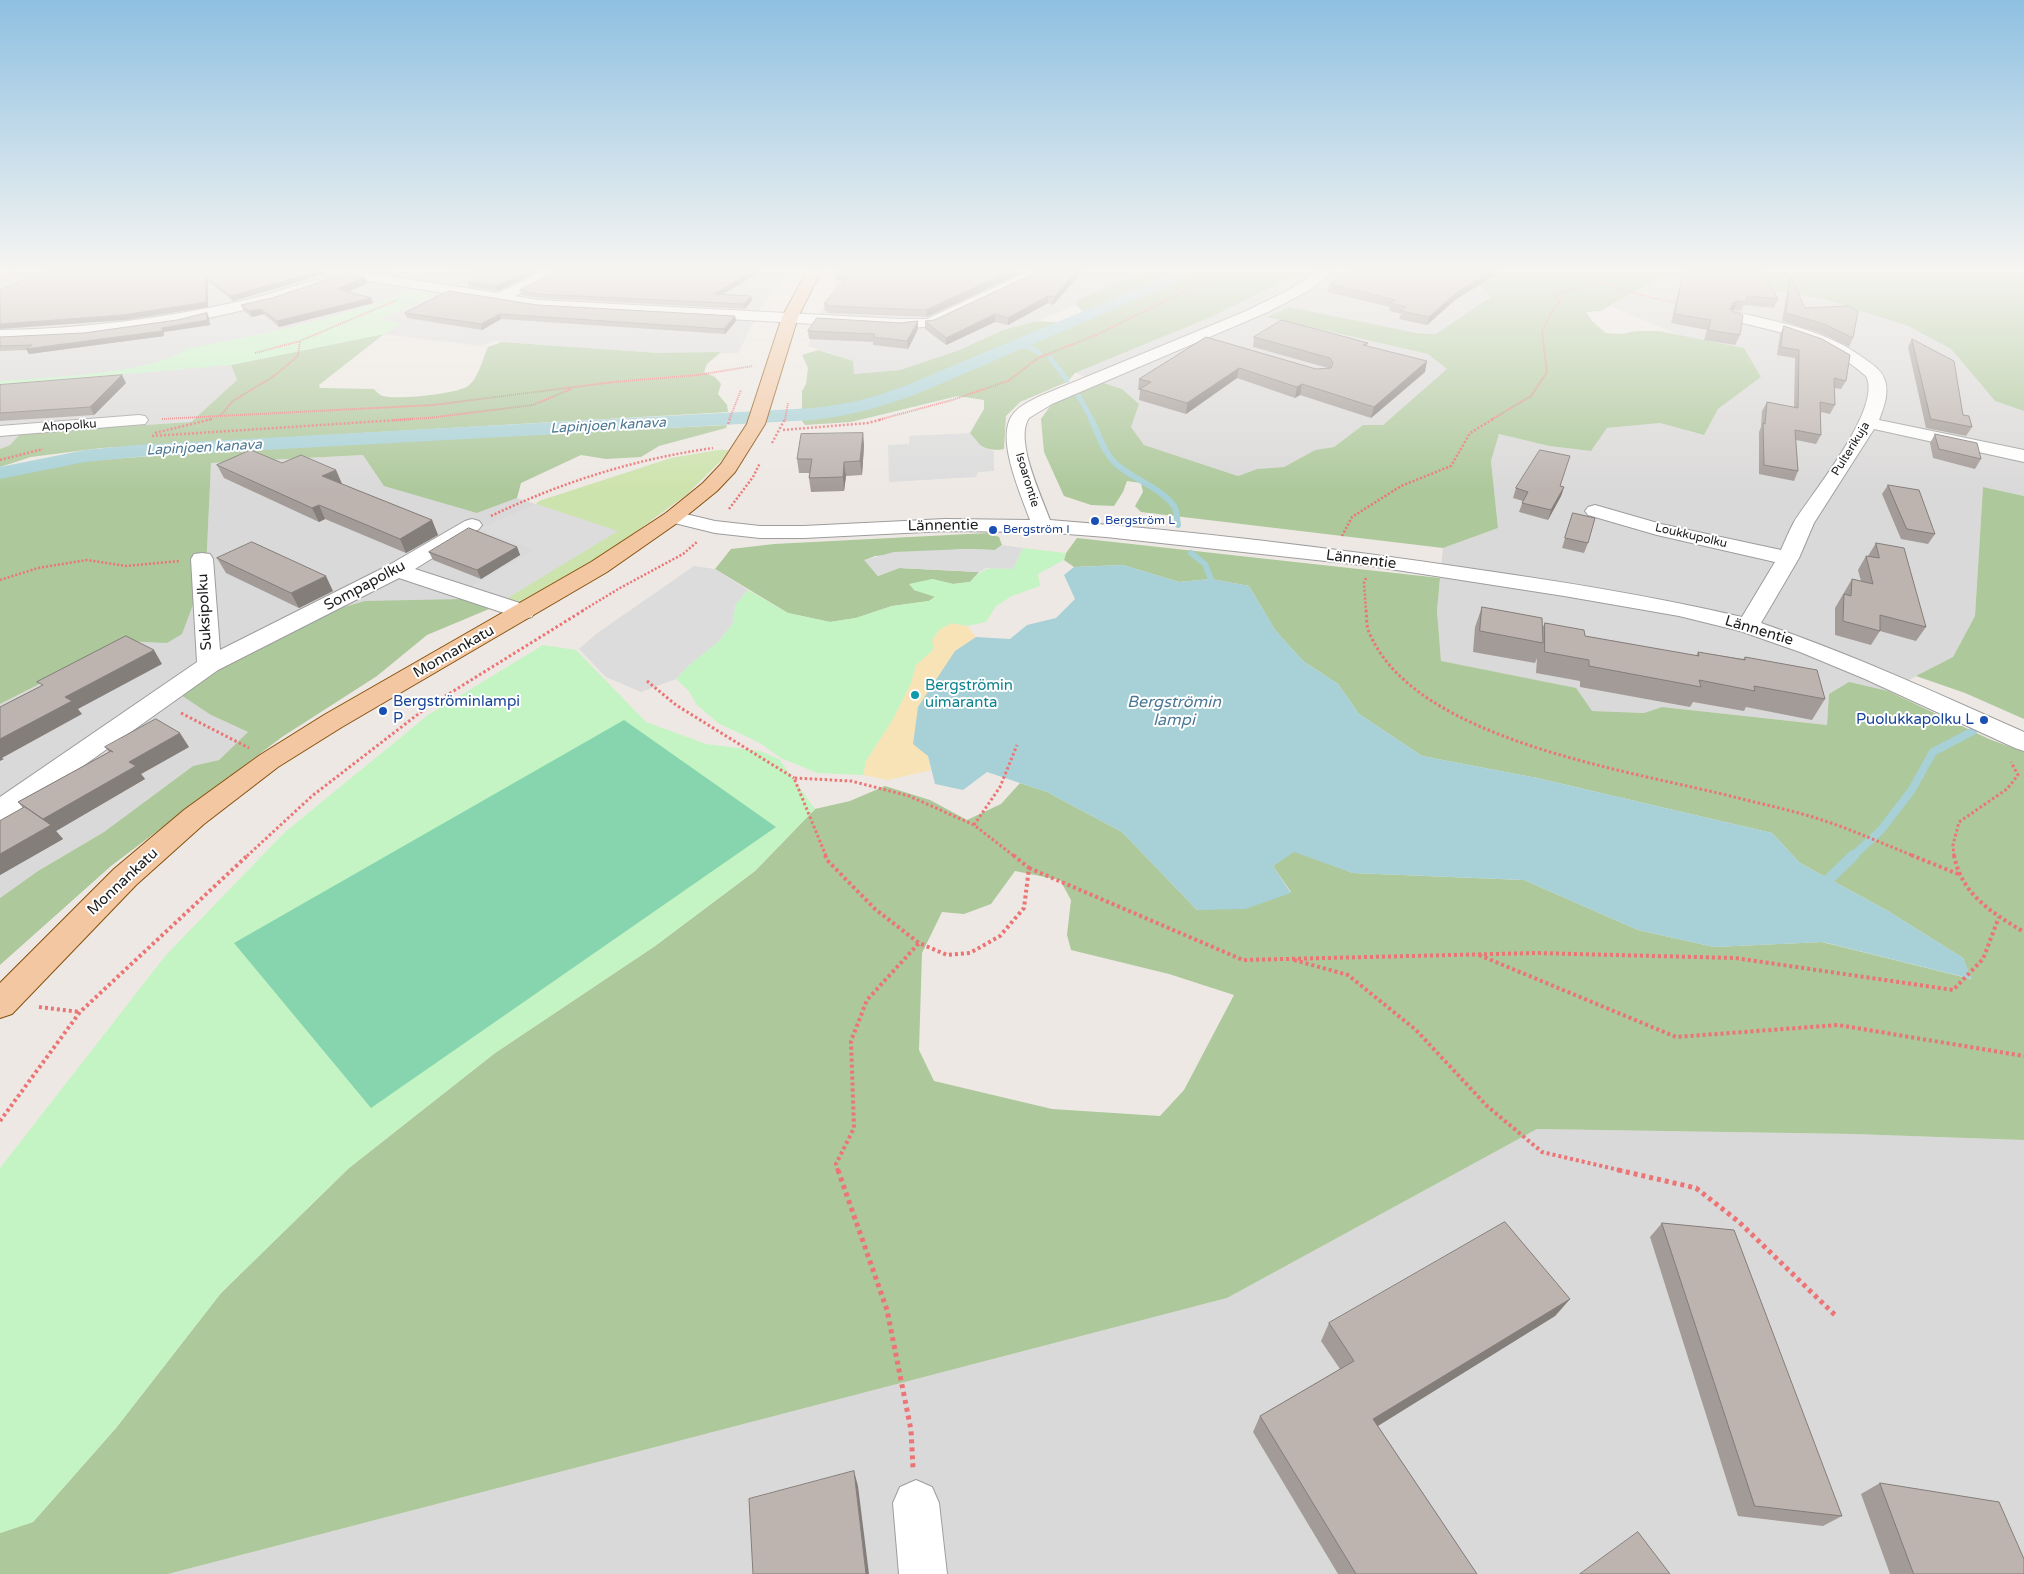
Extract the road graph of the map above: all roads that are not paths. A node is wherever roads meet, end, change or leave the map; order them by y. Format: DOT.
graph roads {
  1 [pos="780,344"];
  2 [pos="1181,344"];
  3 [pos="1830,344"];
  4 [pos="139,420"];
  5 [pos="1869,423"];
  6 [pos="0,431"];
  7 [pos="2024,456"];
  8 [pos="1595,511"];
  9 [pos="673,517"];
  10 [pos="472,525"];
  11 [pos="1042,526"];
  12 [pos="1788,558"];
  13 [pos="202,559"];
  14 [pos="397,570"];
  15 [pos="524,612"];
  16 [pos="1748,626"];
  17 [pos="208,665"];
  18 [pos="2020,741"];
  19 [pos="0,811"];
  20 [pos="0,1004"];
  21 [pos="916,1503"];
  22 [pos="923,1574"];
  1 -- 9 [label="main road, Monnankatu"];
  2 -- 11 [label="street, Isoarontie"];
  3 -- 5 [label="street, Pulterikuja"];
  4 -- 6 [label="street, Ahopolku"];
  5 -- 7 [label="street"];
  5 -- 12 [label="street, Pulterikuja"];
  8 -- 12 [label="street, Loukkupolku"];
  9 -- 11 [label="street, Lännentie"];
  9 -- 15 [label="main road, Monnankatu"];
  10 -- 14 [label="street, Sompapolku"];
  11 -- 16 [label="street, Lännentie"];
  12 -- 16 [label="street, Pulterikuja"];
  13 -- 17 [label="street, Suksipolku"];
  14 -- 15 [label="street"];
  14 -- 17 [label="street, Sompapolku"];
  15 -- 20 [label="main road, Monnankatu"];
  16 -- 18 [label="street, Lännentie"];
  17 -- 19 [label="street, Sompapolku"];
  21 -- 22 [label="street"];
}
